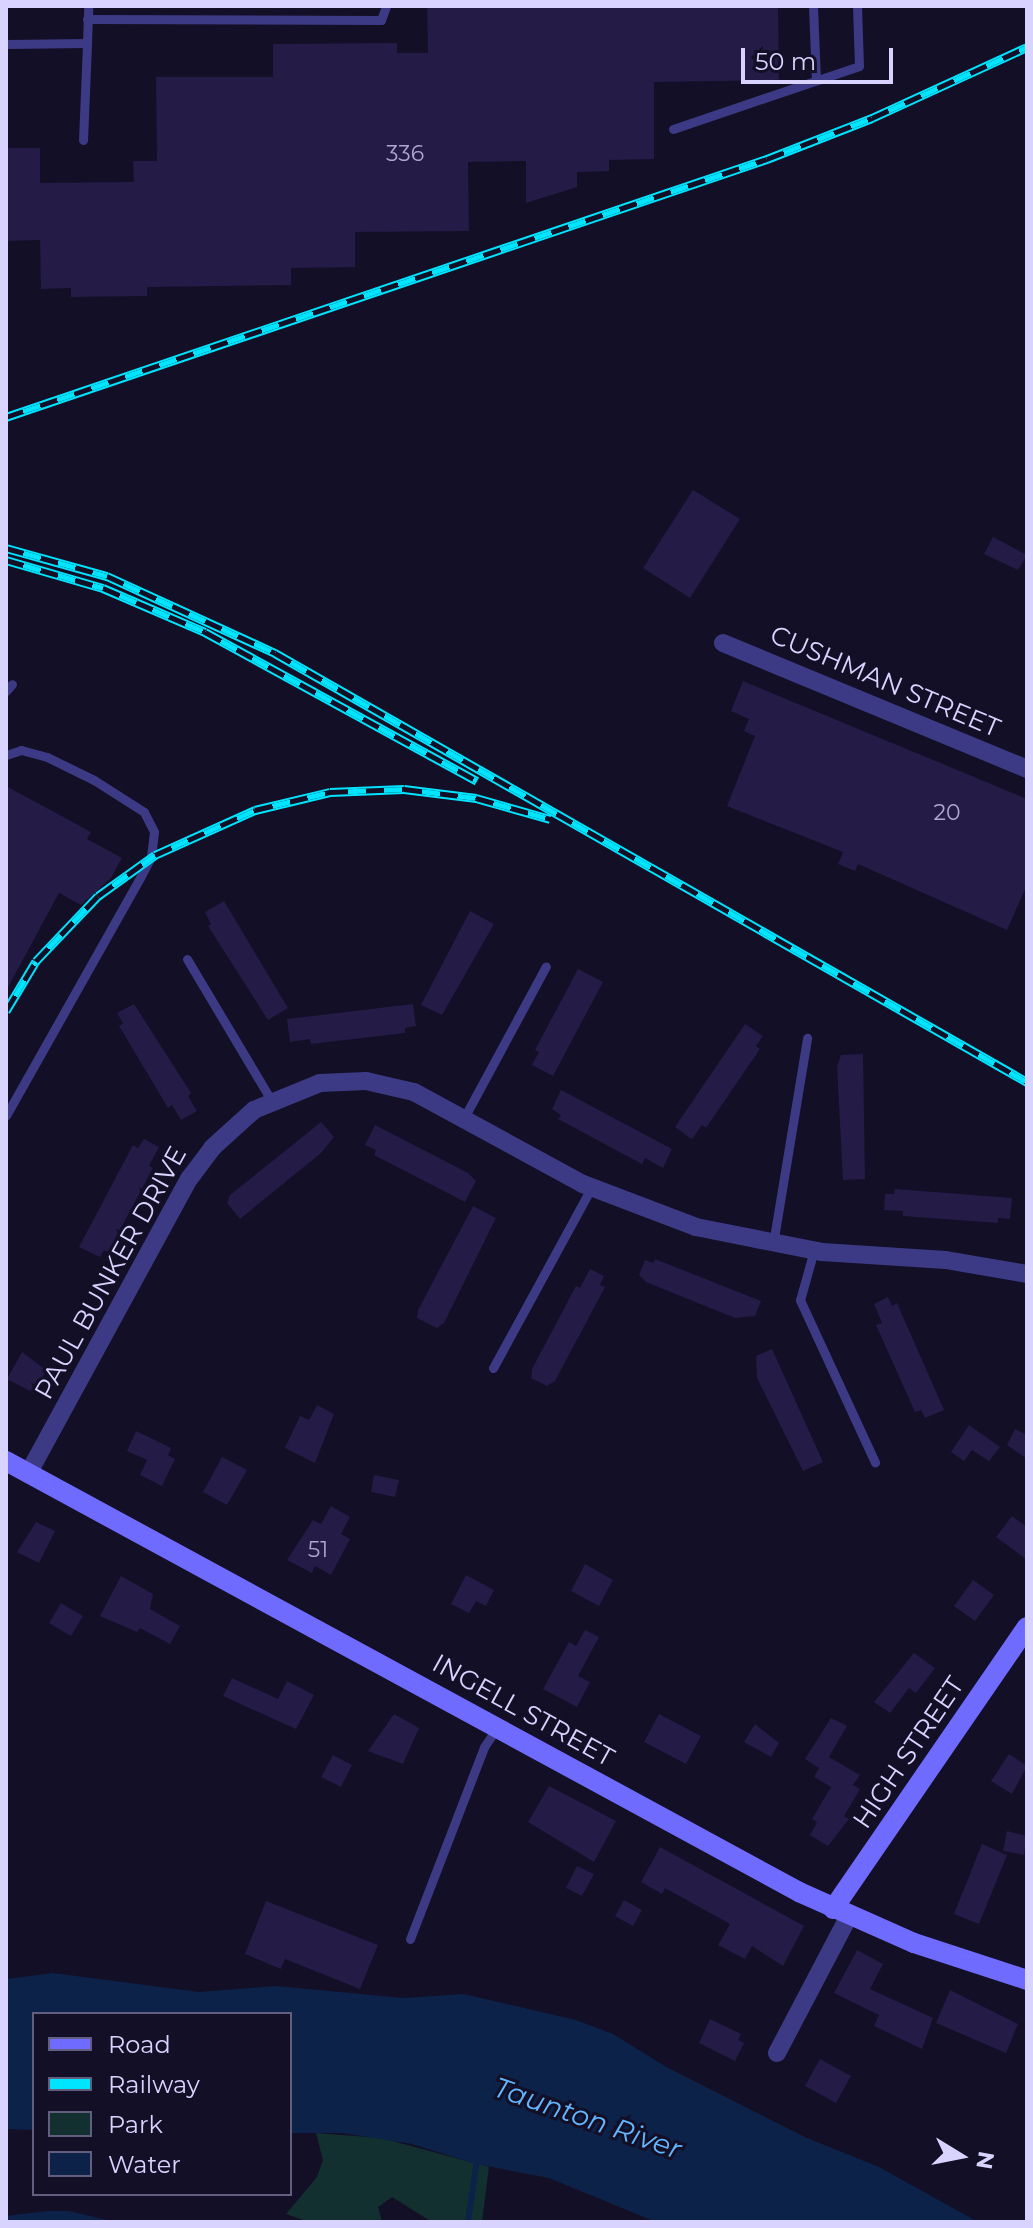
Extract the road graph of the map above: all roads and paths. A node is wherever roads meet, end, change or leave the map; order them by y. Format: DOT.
graph roads {
  1 [pos="88,6"];
  2 [pos="386,6"];
  3 [pos="813,6"];
  4 [pos="857,6"];
  5 [pos="87,19"];
  6 [pos="87,43"];
  7 [pos="6,44"];
  8 [pos="816,80"];
  9 [pos="673,129"];
  10 [pos="83,140"];
  11 [pos="723,643"];
  12 [pos="6,755"];
  13 [pos="1027,769"];
  14 [pos="187,959"];
  15 [pos="546,966"];
  16 [pos="807,1038"];
  17 [pos="271,1100"];
  18 [pos="6,1116"];
  19 [pos="465,1116"];
  20 [pos="591,1188"];
  21 [pos="773,1244"];
  22 [pos="814,1250"];
  23 [pos="1027,1274"];
  24 [pos="493,1368"];
  25 [pos="6,1461"];
  26 [pos="875,1462"];
  27 [pos="28,1474"];
  28 [pos="1027,1627"];
  29 [pos="498,1726"];
  30 [pos="841,1912"];
  31 [pos="410,1939"];
  32 [pos="1027,1980"];
  33 [pos="777,2053"];
  1 -- 5 [label="lane"];
  2 -- 5 [label="lane"];
  3 -- 8 [label="lane"];
  4 -- 8 [label="lane"];
  5 -- 6 [label="lane"];
  6 -- 7 [label="lane"];
  6 -- 10 [label="lane"];
  8 -- 9 [label="lane"];
  11 -- 13 [label="street, CUSHMAN STREET"];
  12 -- 18 [label="lane"];
  14 -- 17 [label="lane"];
  15 -- 19 [label="lane"];
  16 -- 21 [label="lane"];
  17 -- 19 [label="street, PAUL BUNKER DRIVE"];
  17 -- 27 [label="street, PAUL BUNKER DRIVE"];
  19 -- 20 [label="street, PAUL BUNKER DRIVE"];
  20 -- 21 [label="street, PAUL BUNKER DRIVE"];
  20 -- 24 [label="lane"];
  21 -- 22 [label="street, PAUL BUNKER DRIVE"];
  22 -- 23 [label="street, PAUL BUNKER DRIVE"];
  22 -- 26 [label="lane"];
  25 -- 27 [label="street, INGELL STREET"];
  27 -- 29 [label="street, INGELL STREET"];
  28 -- 30 [label="street, HIGH STREET"];
  29 -- 30 [label="street, INGELL STREET"];
  29 -- 31 [label="lane"];
  30 -- 32 [label="street, INGELL STREET"];
  30 -- 33 [label="street"];
}
